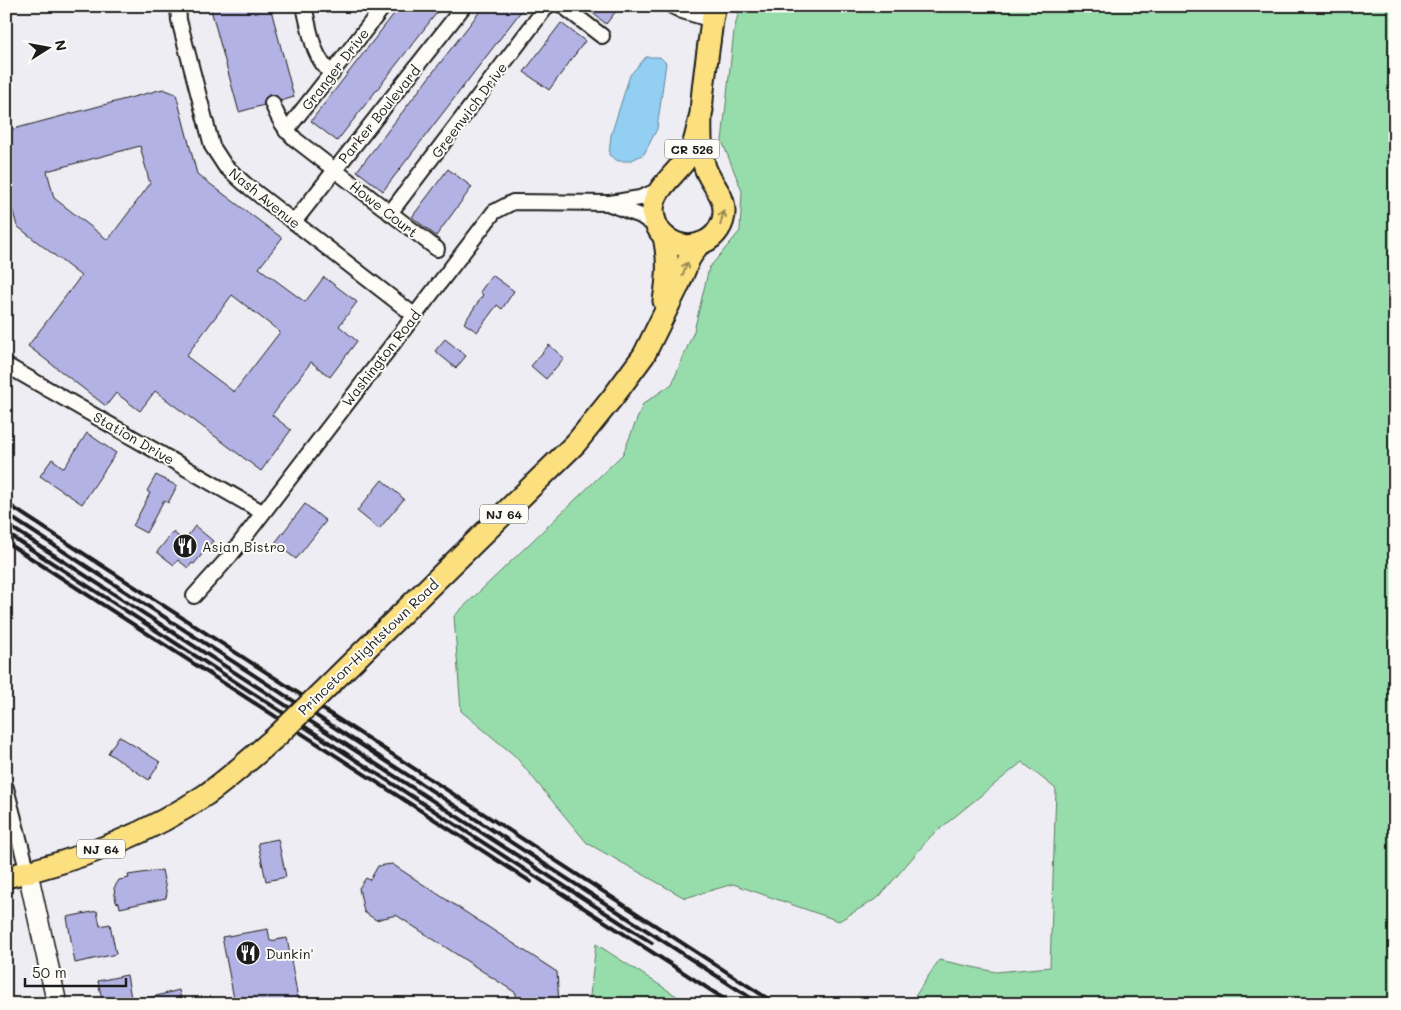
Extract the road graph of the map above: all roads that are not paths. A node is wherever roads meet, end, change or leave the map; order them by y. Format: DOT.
graph roads {
  1 [pos="178,6"];
  2 [pos="304,6"];
  3 [pos="384,6"];
  4 [pos="464,6"];
  5 [pos="547,6"];
  6 [pos="563,6"];
  7 [pos="672,6"];
  8 [pos="713,13"];
  9 [pos="602,36"];
  10 [pos="332,74"];
  11 [pos="272,103"];
  12 [pos="702,110"];
  13 [pos="286,132"];
  14 [pos="334,170"];
  15 [pos="712,183"];
  16 [pos="663,186"];
  17 [pos="610,203"];
  18 [pos="390,213"];
  19 [pos="294,222"];
  20 [pos="661,232"];
  21 [pos="698,245"];
  22 [pos="437,250"];
  23 [pos="414,315"];
  24 [pos="658,325"];
  25 [pos="6,365"];
  26 [pos="262,512"];
  27 [pos="194,596"];
  28 [pos="6,788"];
  29 [pos="28,872"];
  30 [pos="6,877"];
  31 [pos="57,1004"];
  1 -- 19 [label="street, Nash Avenue"];
  2 -- 10 [label="street"];
  3 -- 10 [label="street, Granger Drive"];
  4 -- 14 [label="street, Parker Boulevard"];
  5 -- 18 [label="street, Greenwich Drive"];
  6 -- 9 [label="street"];
  7 -- 8 [label="street"];
  8 -- 12 [label="main road, Washington Road / CR 526"];
  10 -- 13 [label="street, Granger Drive"];
  11 -- 13 [label="street, Howe Court"];
  12 -- 15 [label="main road, Washington Road / CR 526"];
  12 -- 16 [label="main road, Washington Road / CR 526"];
  13 -- 14 [label="street, Howe Court"];
  14 -- 18 [label="street, Howe Court"];
  14 -- 19 [label="street, Parker Boulevard"];
  15 -- 16 [label="main road"];
  21 -- 15 [label="main road, Washington Road / CR 526, one-way"];
  16 -- 17 [label="street, Washington Road"];
  16 -- 20 [label="main road, Washington Road / CR 526"];
  17 -- 20 [label="street, Washington Road"];
  17 -- 23 [label="street, Washington Road"];
  18 -- 22 [label="street, Howe Court"];
  19 -- 23 [label="street, Nash Avenue"];
  20 -- 21 [label="main road"];
  20 -- 24 [label="main road, Princeton-Hightstown Road / NJ 64"];
  24 -- 21 [label="main road, Princeton-Hightstown Road / NJ 64, one-way"];
  23 -- 26 [label="street, Washington Road"];
  24 -- 29 [label="main road, Princeton-Hightstown Road / NJ 64, bridge"];
  25 -- 26 [label="street, Station Drive"];
  26 -- 27 [label="street, Washington Road"];
  28 -- 29 [label="street"];
  29 -- 30 [label="main road, Princeton-Hightstown Road"];
  29 -- 31 [label="street"];
}
